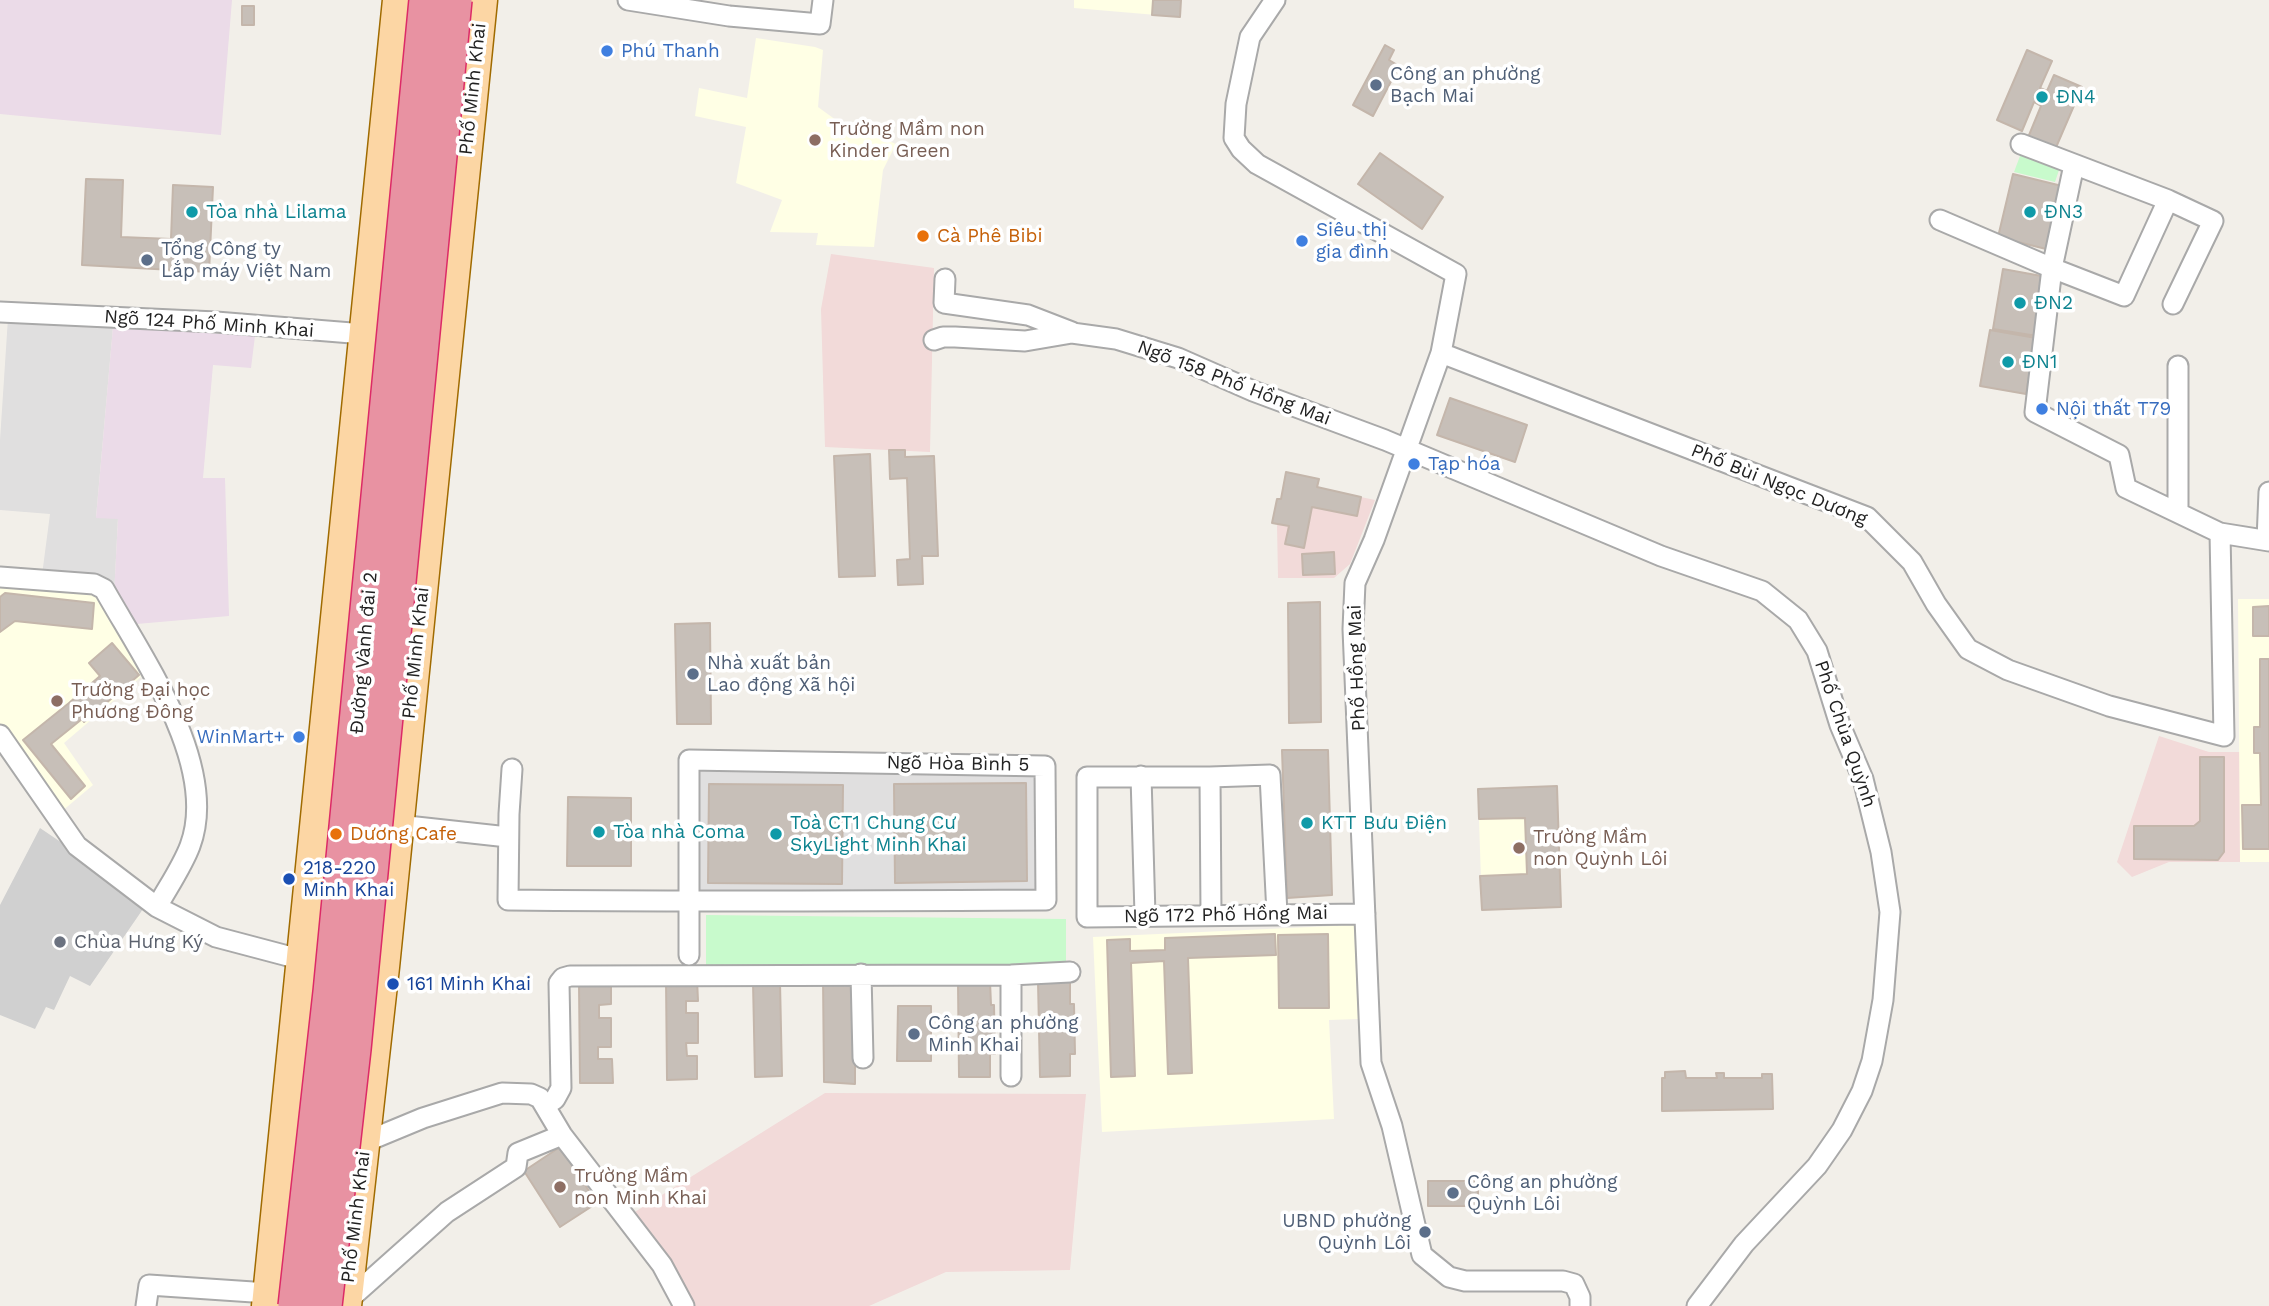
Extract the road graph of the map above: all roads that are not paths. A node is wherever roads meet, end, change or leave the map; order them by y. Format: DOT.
graph roads {
  1 [pos="398,0"];
  2 [pos="427,0"];
  3 [pos="454,0"];
  4 [pos="482,0"];
  5 [pos="628,0"];
  6 [pos="823,0"];
  7 [pos="1275,0"];
  8 [pos="677,4"];
  9 [pos="2021,144"];
  10 [pos="2074,165"];
  11 [pos="2168,200"];
  12 [pos="1940,220"];
  13 [pos="2052,268"];
  14 [pos="945,279"];
  15 [pos="2173,304"];
  16 [pos="0,312"];
  17 [pos="1072,333"];
  18 [pos="364,334"];
  19 [pos="934,340"];
  20 [pos="1441,353"];
  21 [pos="2178,366"];
  22 [pos="1406,449"];
  23 [pos="2269,492"];
  24 [pos="2178,512"];
  25 [pos="2220,533"];
  26 [pos="2268,540"];
  27 [pos="0,577"];
  28 [pos="339,595"];
  29 [pos="421,601"];
  30 [pos="326,734"];
  31 [pos="0,735"];
  32 [pos="407,741"];
  33 [pos="512,769"];
  34 [pos="1140,776"];
  35 [pos="1210,777"];
  36 [pos="398,825"];
  37 [pos="508,836"];
  38 [pos="689,902"];
  39 [pos="157,907"];
  40 [pos="1211,914"];
  41 [pos="1277,914"];
  42 [pos="1365,914"];
  43 [pos="1144,915"];
  44 [pos="689,955"];
  45 [pos="303,960"];
  46 [pos="1070,972"];
  47 [pos="861,974"];
  48 [pos="1011,975"];
  49 [pos="863,1058"];
  50 [pos="1011,1076"];
  51 [pos="545,1105"];
  52 [pos="562,1135"];
  53 [pos="365,1142"];
  54 [pos="277,1302"];
  55 [pos="339,1305"];
  56 [pos="146,1306"];
  57 [pos="683,1306"];
  58 [pos="1580,1306"];
  59 [pos="1697,1306"];
  1 -- 18 [label="main road"];
  2 -- 54 [label="highway, Đường Vành đai 2, bridge"];
  3 -- 55 [label="highway, Đường Vành đai 2, bridge"];
  4 -- 29 [label="main road, Phố Minh Khai"];
  5 -- 8 [label="street"];
  6 -- 8 [label="street"];
  7 -- 20 [label="street, Phố Hồng Mai"];
  9 -- 10 [label="street"];
  10 -- 11 [label="street"];
  10 -- 13 [label="street"];
  11 -- 13 [label="street"];
  11 -- 15 [label="street"];
  12 -- 13 [label="street"];
  13 -- 24 [label="street"];
  14 -- 17 [label="street"];
  16 -- 18 [label="street, Ngõ 124 Phố Minh Khai"];
  17 -- 19 [label="street, Ngõ 158 Phố Hồng Mai"];
  17 -- 22 [label="street, Ngõ 158 Phố Hồng Mai"];
  18 -- 28 [label="main road"];
  20 -- 22 [label="street, Phố Hồng Mai"];
  20 -- 25 [label="street, Phố Bùi Ngọc Dương"];
  21 -- 24 [label="street"];
  22 -- 42 [label="street, Phố Hồng Mai"];
  22 -- 59 [label="street, Phố Chùa Quỳnh"];
  23 -- 26 [label="street"];
  24 -- 25 [label="street"];
  25 -- 26 [label="street"];
  27 -- 39 [label="street"];
  28 -- 29 [label="main road"];
  28 -- 30 [label="main road"];
  29 -- 32 [label="main road, Phố Minh Khai"];
  30 -- 32 [label="main road"];
  30 -- 45 [label="main road"];
  31 -- 39 [label="street"];
  32 -- 36 [label="main road, Phố Minh Khai"];
  33 -- 37 [label="street, Ngõ Hòa Bình 5"];
  34 -- 35 [label="street"];
  34 -- 43 [label="street"];
  34 -- 43 [label="street, Ngõ 172 Phố Hồng Mai"];
  35 -- 40 [label="street"];
  35 -- 41 [label="street"];
  36 -- 37 [label="street"];
  36 -- 53 [label="main road, Phố Minh Khai"];
  37 -- 38 [label="street, Ngõ Hòa Bình 5"];
  38 -- 38 [label="street, Ngõ Hòa Bình 5"];
  38 -- 44 [label="street, Ngõ Hòa Bình 5"];
  39 -- 45 [label="street"];
  40 -- 41 [label="street, Ngõ 172 Phố Hồng Mai"];
  40 -- 43 [label="street, Ngõ 172 Phố Hồng Mai"];
  41 -- 42 [label="street, Ngõ 172 Phố Hồng Mai"];
  42 -- 58 [label="street, Phố Hồng Mai"];
  45 -- 54 [label="main road"];
  46 -- 48 [label="street"];
  47 -- 48 [label="street"];
  47 -- 49 [label="street"];
  47 -- 51 [label="street"];
  48 -- 50 [label="street"];
  51 -- 52 [label="street"];
  51 -- 53 [label="street"];
  52 -- 55 [label="street"];
  52 -- 57 [label="street"];
  53 -- 55 [label="main road, Phố Minh Khai"];
  54 -- 56 [label="street"];
}
